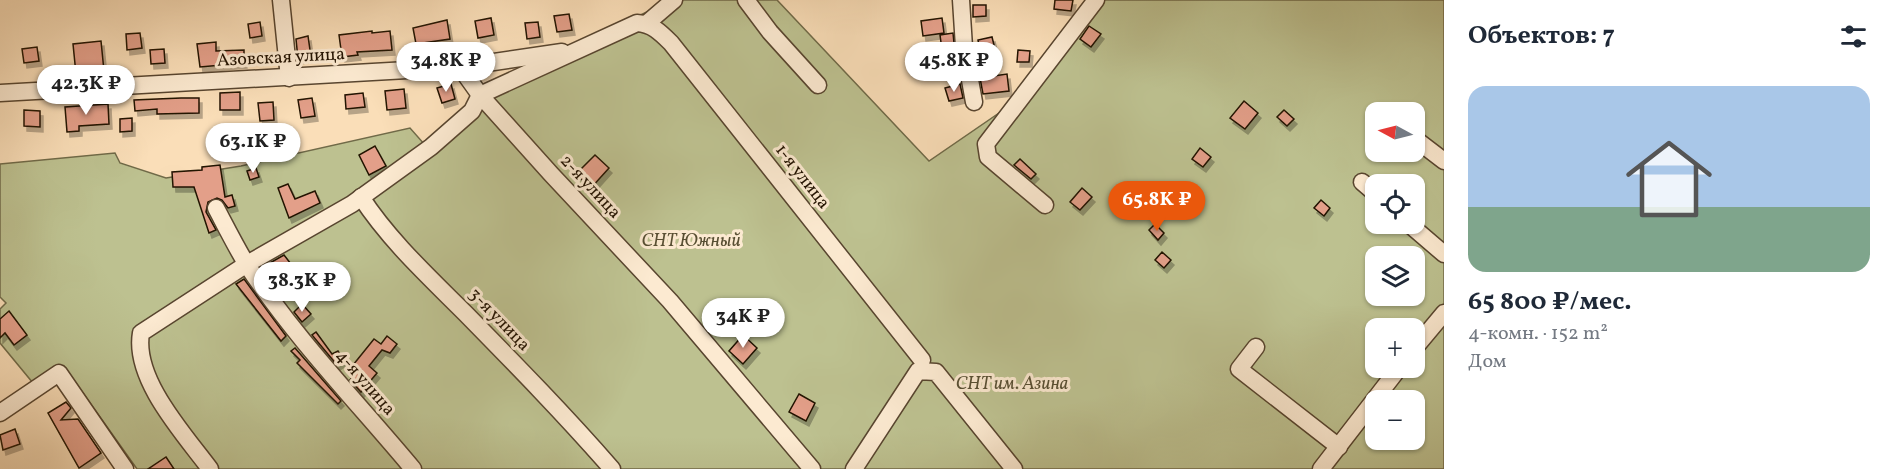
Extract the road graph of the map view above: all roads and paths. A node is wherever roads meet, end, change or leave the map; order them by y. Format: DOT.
graph roads {
  1 [pos="281,0"];
  2 [pos="674,0"];
  3 [pos="746,0"];
  4 [pos="962,0"];
  5 [pos="1086,0"];
  6 [pos="1096,0"];
  7 [pos="628,21"];
  8 [pos="646,24"];
  9 [pos="1054,47"];
  10 [pos="460,67"];
  11 [pos="289,78"];
  12 [pos="818,85"];
  13 [pos="0,93"];
  14 [pos="480,95"];
  15 [pos="974,102"];
  16 [pos="1425,146"];
  17 [pos="1444,161"];
  18 [pos="1362,182"];
  19 [pos="1365,185"];
  20 [pos="361,197"];
  21 [pos="1045,205"];
  22 [pos="216,208"];
  23 [pos="1421,234"];
  24 [pos="1444,254"];
  25 [pos="247,264"];
  26 [pos="1444,313"];
  27 [pos="1425,336"];
  28 [pos="1256,347"];
  29 [pos="922,360"];
  30 [pos="1391,378"];
  31 [pos="0,412"];
  32 [pos="1339,447"];
  33 [pos="125,469"];
  34 [pos="210,469"];
  35 [pos="413,469"];
  36 [pos="612,469"];
  37 [pos="812,469"];
  38 [pos="854,469"];
  39 [pos="1014,469"];
  40 [pos="1321,469"];
  1 -- 11 [label="street"];
  2 -- 8 [label="street"];
  3 -- 12 [label="street"];
  4 -- 15 [label="street"];
  5 -- 9 [label="street"];
  6 -- 21 [label="street"];
  7 -- 10 [label="street, Азовская улица"];
  8 -- 14 [label="street"];
  8 -- 29 [label="street, 1-я улица"];
  10 -- 11 [label="street, Азовская улица"];
  10 -- 14 [label="street, 2-я улица"];
  11 -- 13 [label="street, Азовская улица"];
  14 -- 20 [label="street"];
  14 -- 37 [label="street, 2-я улица"];
  16 -- 17 [label="street"];
  18 -- 19 [label="street"];
  20 -- 25 [label="street"];
  20 -- 36 [label="street, 3-я улица"];
  22 -- 25 [label="street, 4-я улица"];
  23 -- 24 [label="street"];
  25 -- 34 [label="street"];
  25 -- 35 [label="street, 4-я улица"];
  26 -- 27 [label="street"];
  28 -- 32 [label="street"];
  30 -- 32 [label="street"];
  31 -- 33 [label="street"];
  32 -- 40 [label="street"];
  38 -- 39 [label="street"];
}
